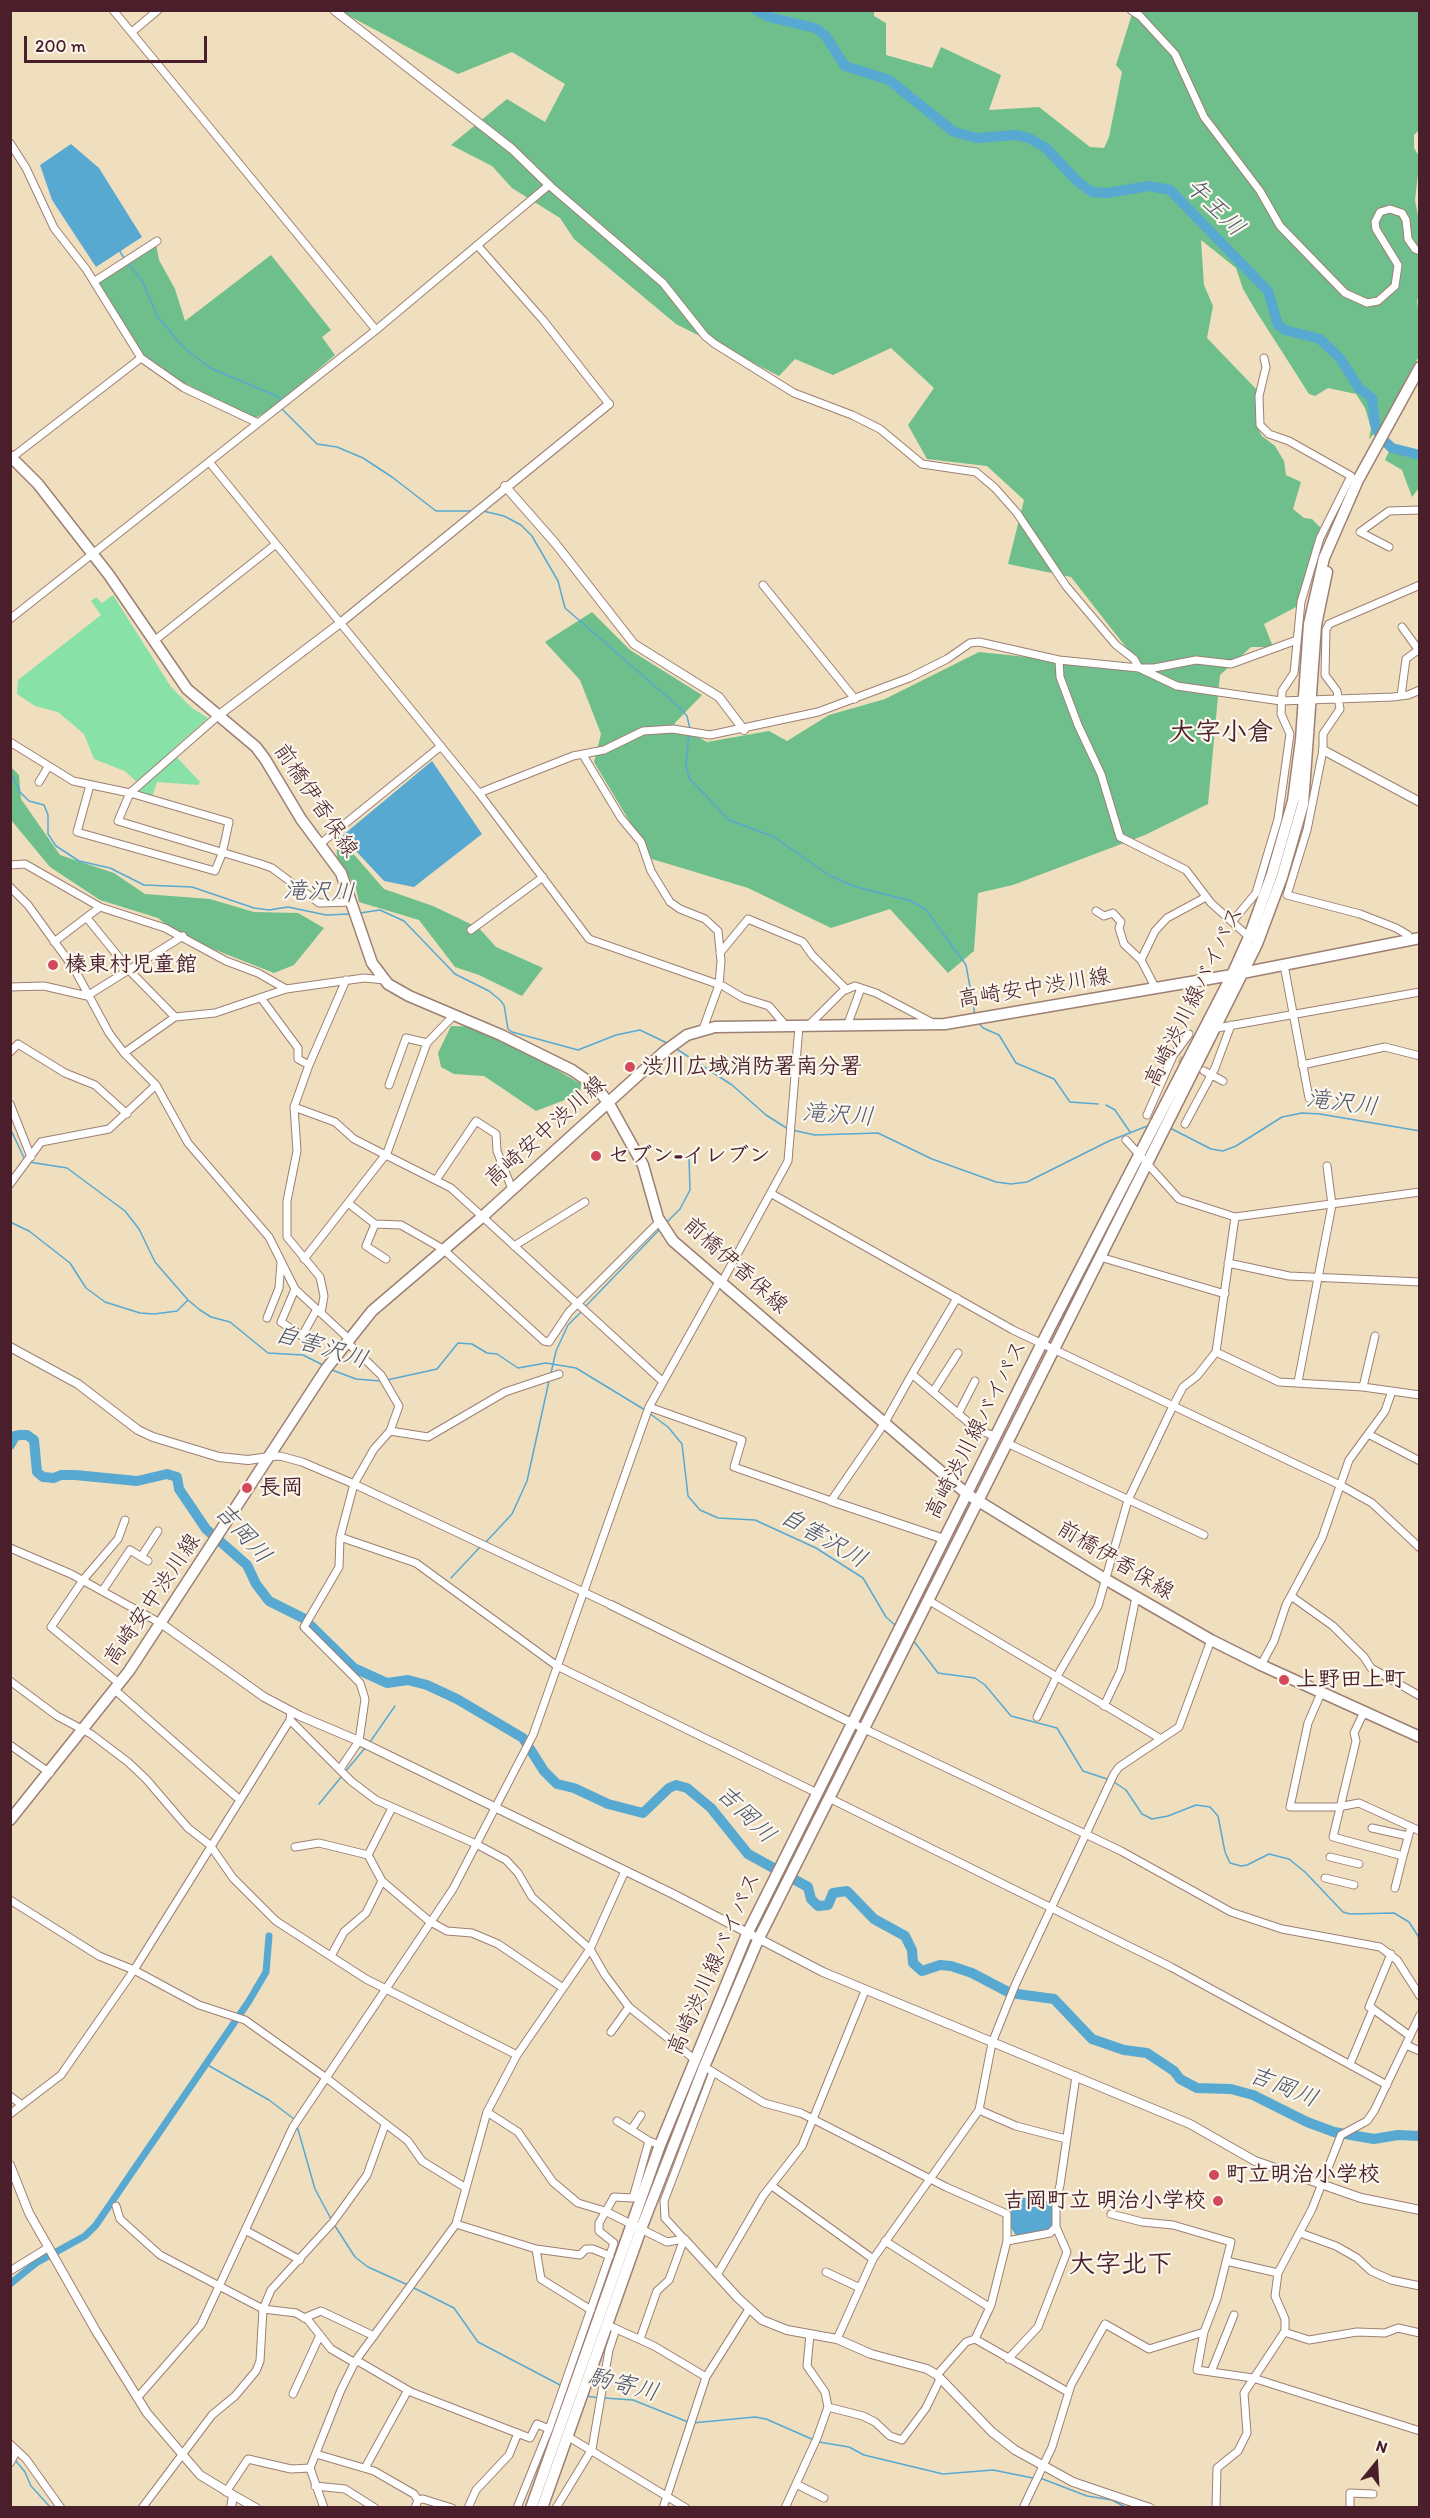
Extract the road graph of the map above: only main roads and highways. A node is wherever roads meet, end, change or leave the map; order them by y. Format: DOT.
graph roads {
  1 [pos="1419,366"];
  2 [pos="1419,381"];
  3 [pos="11,457"];
  4 [pos="1308,701"];
  5 [pos="1414,939"];
  6 [pos="1238,974"];
  7 [pos="608,1102"];
  8 [pos="967,1494"];
  9 [pos="977,1501"];
  10 [pos="1419,1737"];
  11 [pos="10,1820"];
  12 [pos="636,2226"];
  13 [pos="531,2508"];
  14 [pos="542,2508"];
  1 -- 4 [label="main road, 高崎渋川線バイパス"];
  2 -- 4 [label="main road, 高崎渋川線バイパス"];
  3 -- 7 [label="main road, 前橋伊香保線"];
  4 -- 6 [label="main road, 高崎渋川線バイパス"];
  4 -- 6 [label="main road, 高崎渋川線バイパス"];
  5 -- 6 [label="main road, 高崎安中渋川線"];
  6 -- 7 [label="main road, 高崎安中渋川線"];
  6 -- 8 [label="main road, 高崎渋川線バイパス"];
  6 -- 9 [label="main road, 高崎渋川線バイパス"];
  7 -- 8 [label="main road, 前橋伊香保線"];
  7 -- 11 [label="main road, 高崎安中渋川線"];
  8 -- 9 [label="main road, 前橋伊香保線"];
  8 -- 12 [label="main road, 高崎渋川線バイパス"];
  9 -- 10 [label="main road, 前橋伊香保線"];
  9 -- 12 [label="main road, 高崎渋川線バイパス"];
  12 -- 13 [label="main road, 高崎渋川線バイパス"];
  12 -- 14 [label="main road, 高崎渋川線バイパス"];
}
